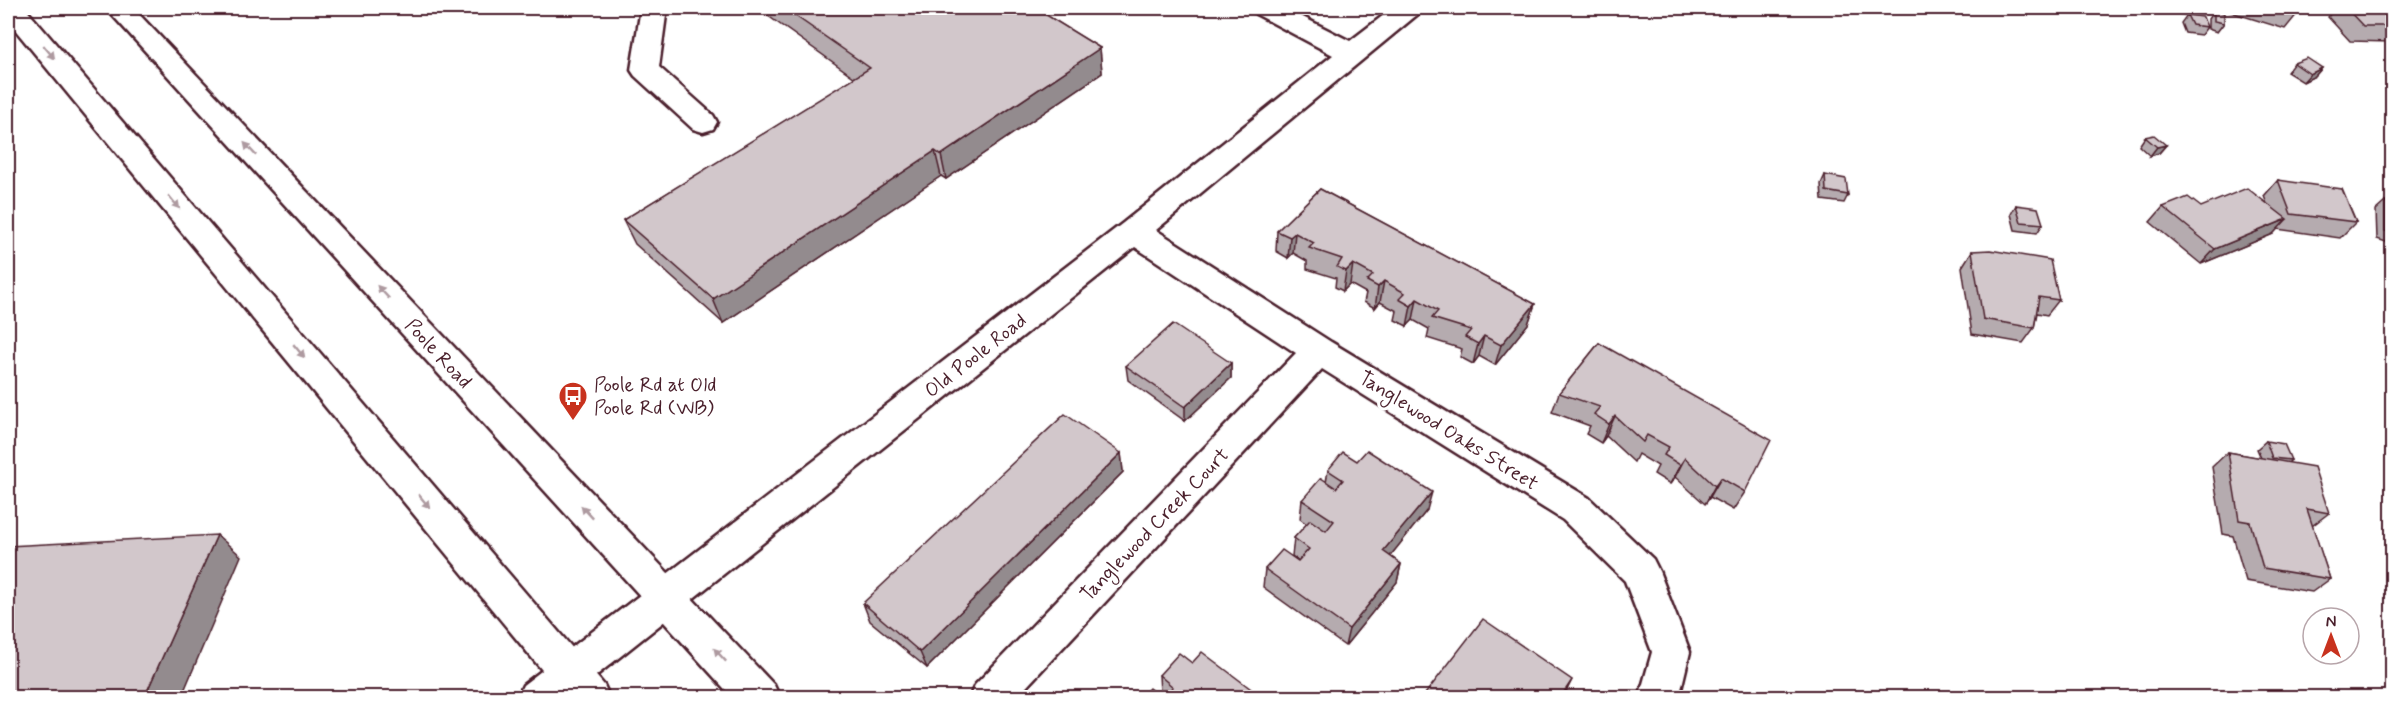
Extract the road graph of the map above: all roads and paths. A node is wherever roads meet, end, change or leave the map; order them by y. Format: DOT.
graph roads {
  1 [pos="11,8"];
  2 [pos="119,8"];
  3 [pos="654,8"];
  4 [pos="1265,8"];
  5 [pos="1409,8"];
  6 [pos="1353,54"];
  7 [pos="703,122"];
  8 [pos="1134,231"];
  9 [pos="1319,351"];
  10 [pos="666,597"];
  11 [pos="580,686"];
  12 [pos="537,698"];
  13 [pos="760,698"];
  14 [pos="989,698"];
  15 [pos="1659,698"];
  1 -- 11 [label="main road, one-way"];
  10 -- 2 [label="main road, Poole Road, one-way"];
  3 -- 7 [label="main road"];
  4 -- 6 [label="main road"];
  5 -- 6 [label="main road, Old Poole Road"];
  6 -- 8 [label="main road, Old Poole Road"];
  8 -- 9 [label="main road, Tanglewood Oaks Street"];
  8 -- 10 [label="main road, Old Poole Road"];
  9 -- 14 [label="main road, Tanglewood Creek Court"];
  9 -- 15 [label="main road, Tanglewood Oaks Street"];
  10 -- 11 [label="main road, Old Poole Road"];
  13 -- 10 [label="main road, Poole Road, one-way"];
  11 -- 12 [label="main road, Old Poole Road"];
}
